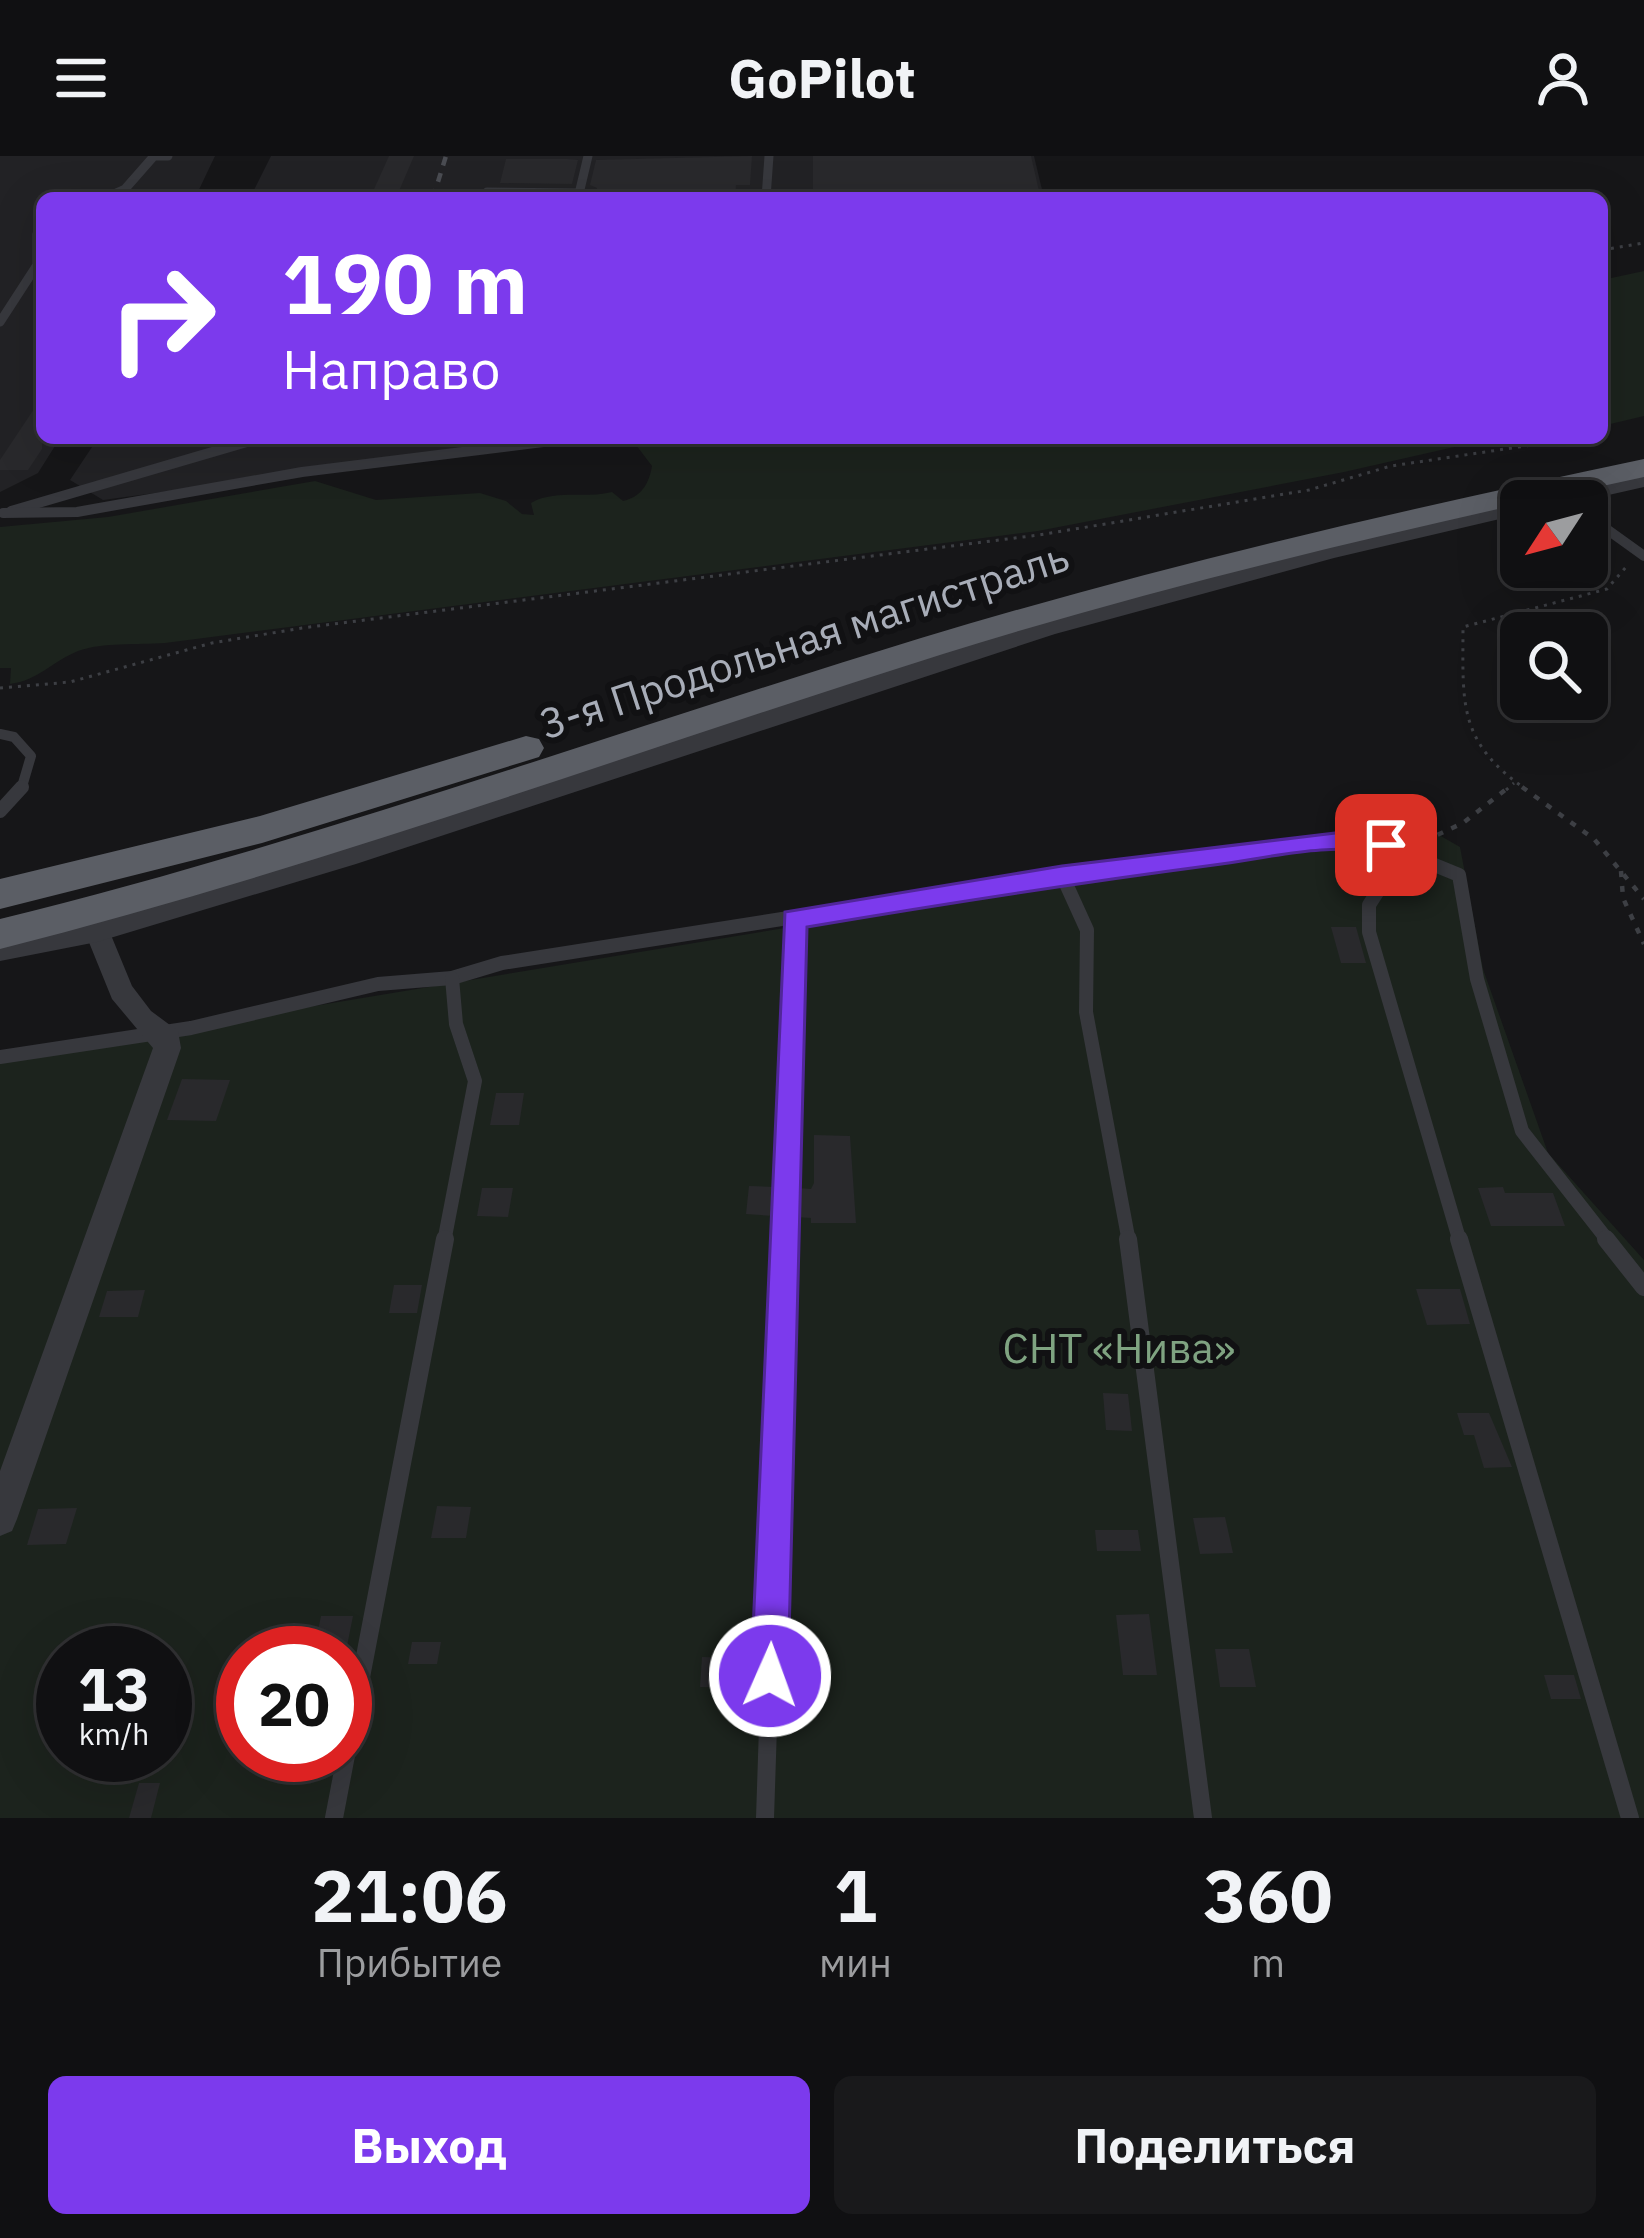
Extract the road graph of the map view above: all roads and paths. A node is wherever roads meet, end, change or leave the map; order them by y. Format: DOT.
graph roads {
  1 [pos="168,156"];
  2 [pos="588,156"];
  3 [pos="769,156"];
  4 [pos="154,157"];
  5 [pos="118,192"];
  6 [pos="579,192"];
  7 [pos="766,192"];
  8 [pos="1644,242"];
  9 [pos="1608,249"];
  10 [pos="36,267"];
  11 [pos="0,322"];
  12 [pos="240,444"];
  13 [pos="527,444"];
  14 [pos="1531,444"];
  15 [pos="1644,446"];
  16 [pos="1644,468"];
  17 [pos="1644,480"];
  18 [pos="1608,489"];
  19 [pos="1500,512"];
  20 [pos="2,514"];
  21 [pos="1608,530"];
  22 [pos="1627,543"];
  23 [pos="1644,556"];
  24 [pos="0,688"];
  25 [pos="0,734"];
  26 [pos="1514,782"];
  27 [pos="0,811"];
  28 [pos="1403,852"];
  29 [pos="1621,867"];
  30 [pos="1062,875"];
  31 [pos="0,892"];
  32 [pos="1644,899"];
  33 [pos="794,919"];
  34 [pos="97,930"];
  35 [pos="0,934"];
  36 [pos="1644,944"];
  37 [pos="0,949"];
  38 [pos="452,978"];
  39 [pos="156,1033"];
  40 [pos="0,1057"];
  41 [pos="1644,1287"];
  42 [pos="0,1519"];
  43 [pos="334,1818"];
  44 [pos="765,1818"];
  45 [pos="1203,1818"];
  46 [pos="1630,1818"];
  1 -- 4 [label="lane"];
  2 -- 6 [label="lane"];
  3 -- 7 [label="lane"];
  4 -- 5 [label="lane"];
  8 -- 9 [label="path"];
  10 -- 11 [label="lane"];
  12 -- 20 [label="lane"];
  13 -- 20 [label="lane"];
  14 -- 24 [label="path"];
  15 -- 31 [label="highway, 3-я Продольная магистраль"];
  16 -- 35 [label="highway, 3-я Продольная магистраль"];
  17 -- 18 [label="street"];
  19 -- 34 [label="street"];
  21 -- 22 [label="lane"];
  22 -- 23 [label="lane"];
  22 -- 26 [label="path"];
  25 -- 27 [label="lane"];
  26 -- 28 [label="path"];
  26 -- 29 [label="path"];
  28 -- 30 [label="lane"];
  28 -- 41 [label="lane"];
  28 -- 46 [label="lane"];
  29 -- 32 [label="path"];
  29 -- 36 [label="path"];
  30 -- 33 [label="lane"];
  30 -- 45 [label="lane"];
  33 -- 38 [label="lane"];
  33 -- 44 [label="lane"];
  34 -- 37 [label="street"];
  34 -- 39 [label="street"];
  38 -- 39 [label="lane"];
  38 -- 43 [label="lane"];
  39 -- 40 [label="lane"];
  39 -- 42 [label="street"];
}
